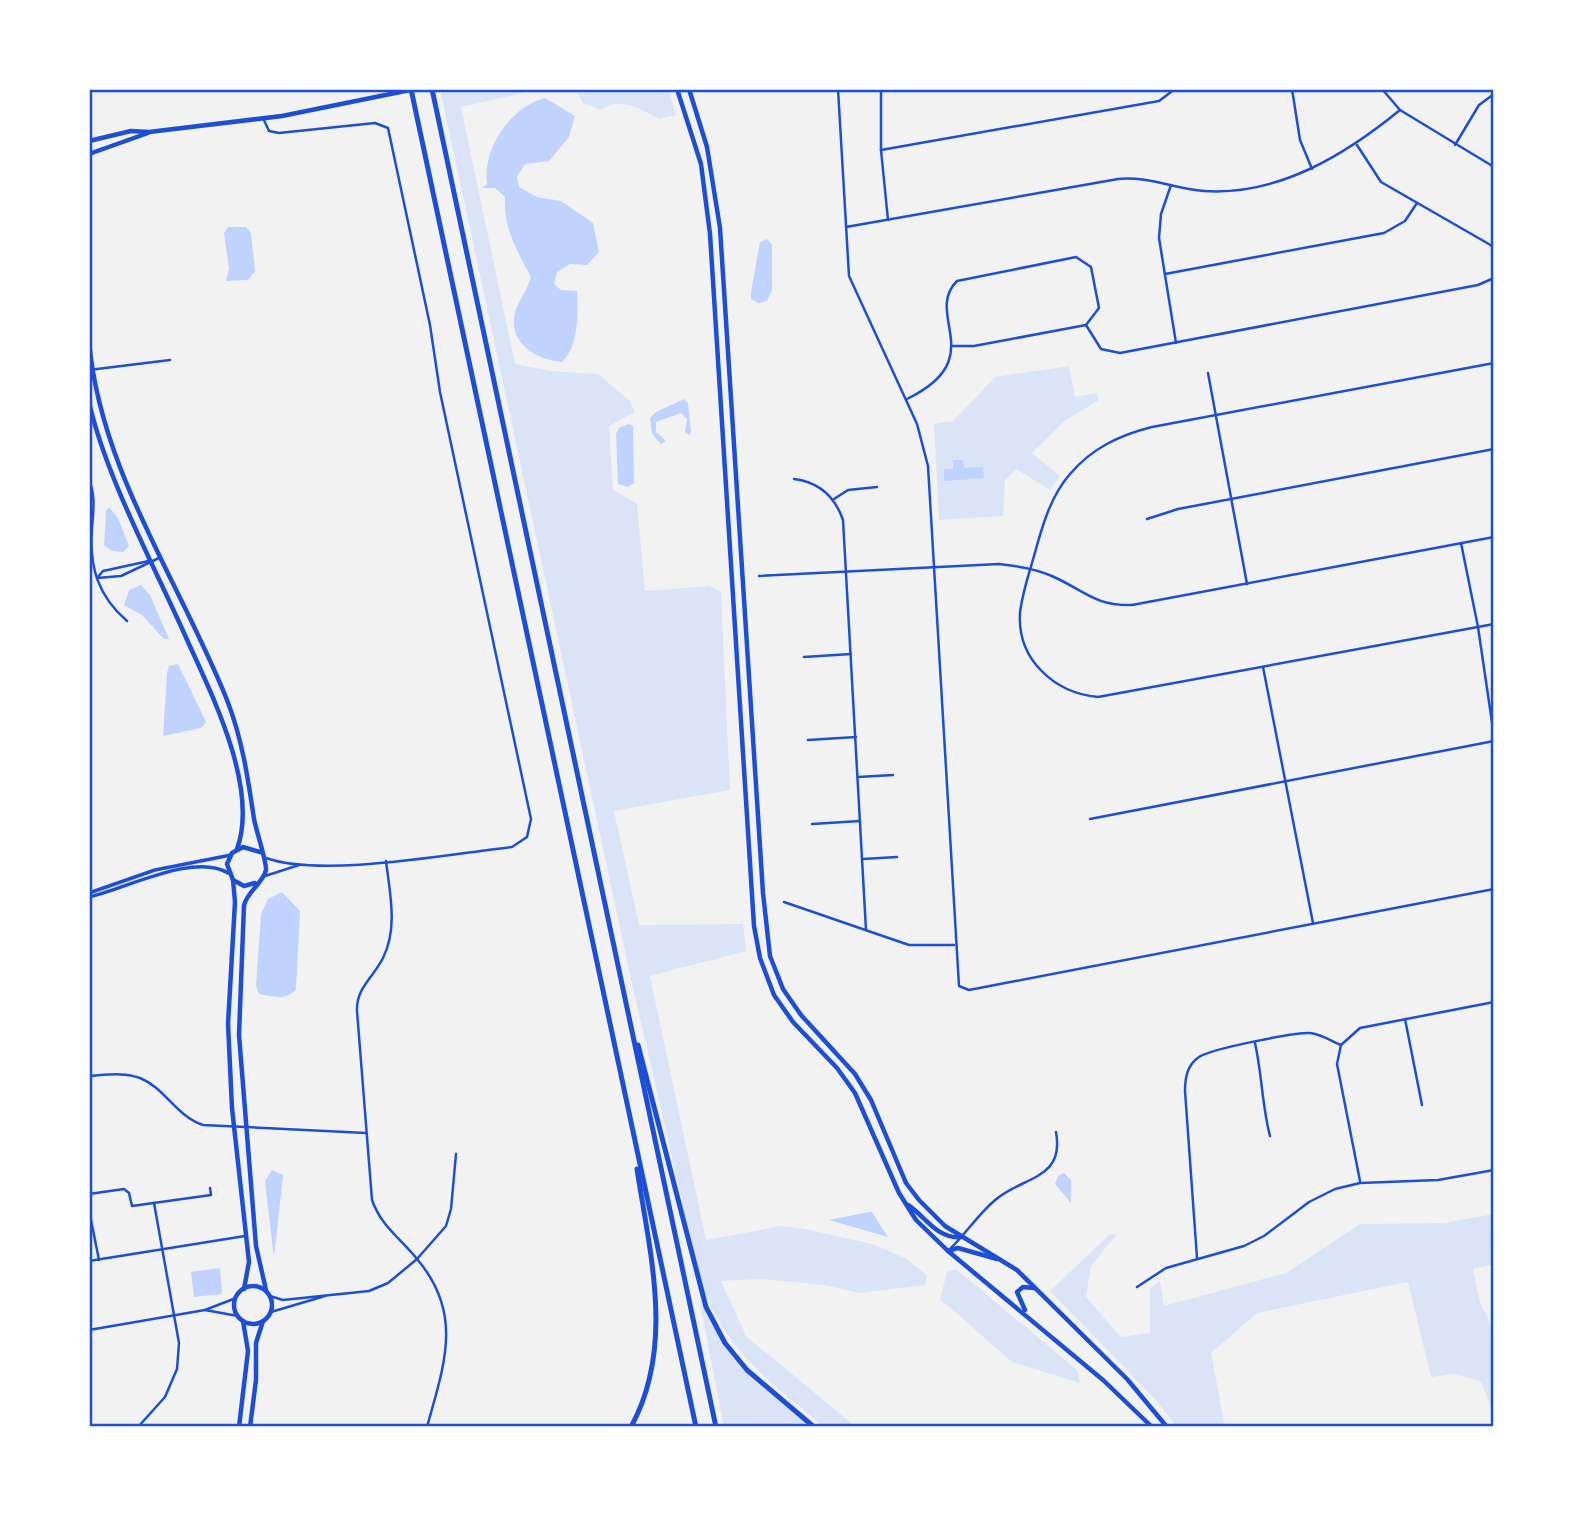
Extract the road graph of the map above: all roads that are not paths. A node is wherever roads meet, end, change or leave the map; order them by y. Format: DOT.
graph roads {
  1 [pos="413,89"];
  2 [pos="432,89"];
  3 [pos="677,89"];
  4 [pos="689,89"];
  5 [pos="838,89"];
  6 [pos="881,89"];
  7 [pos="1292,89"];
  8 [pos="1382,89"];
  9 [pos="1174,90"];
  10 [pos="1494,94"];
  11 [pos="1400,110"];
  12 [pos="263,118"];
  13 [pos="149,132"];
  14 [pos="89,141"];
  15 [pos="1357,145"];
  16 [pos="1455,145"];
  17 [pos="881,150"];
  18 [pos="89,153"];
  19 [pos="1494,167"];
  20 [pos="1312,169"];
  21 [pos="1171,185"];
  22 [pos="1417,203"];
  23 [pos="888,220"];
  24 [pos="846,227"];
  25 [pos="1494,247"];
  26 [pos="1165,274"];
  27 [pos="1494,278"];
  28 [pos="1086,325"];
  29 [pos="89,341"];
  30 [pos="1176,342"];
  31 [pos="953,346"];
  32 [pos="170,360"];
  33 [pos="1494,363"];
  34 [pos="90,370"];
  35 [pos="1208,373"];
  36 [pos="906,399"];
  37 [pos="89,402"];
  38 [pos="1215,415"];
  39 [pos="1494,449"];
  40 [pos="794,479"];
  41 [pos="89,480"];
  42 [pos="877,487"];
  43 [pos="833,499"];
  44 [pos="1231,499"];
  45 [pos="1147,519"];
  46 [pos="1494,537"];
  47 [pos="1461,543"];
  48 [pos="161,558"];
  49 [pos="152,561"];
  50 [pos="934,567"];
  51 [pos="1031,569"];
  52 [pos="847,571"];
  53 [pos="759,576"];
  54 [pos="97,578"];
  55 [pos="1247,584"];
  56 [pos="127,621"];
  57 [pos="1494,624"];
  58 [pos="1478,627"];
  59 [pos="851,654"];
  60 [pos="804,657"];
  61 [pos="1263,667"];
  62 [pos="856,737"];
  63 [pos="1494,739"];
  64 [pos="808,740"];
  65 [pos="893,775"];
  66 [pos="858,777"];
  67 [pos="1285,781"];
  68 [pos="1090,819"];
  69 [pos="860,821"];
  70 [pos="812,824"];
  71 [pos="237,849"];
  72 [pos="230,855"];
  73 [pos="262,855"];
  74 [pos="897,857"];
  75 [pos="863,859"];
  76 [pos="386,861"];
  77 [pos="299,865"];
  78 [pos="228,873"];
  79 [pos="262,877"];
  80 [pos="233,880"];
  81 [pos="256,883"];
  82 [pos="1494,889"];
  83 [pos="89,895"];
  84 [pos="784,902"];
  85 [pos="1313,923"];
  86 [pos="866,930"];
  87 [pos="954,945"];
  88 [pos="1494,1002"];
  89 [pos="628,1009"];
  90 [pos="1405,1019"];
  91 [pos="1255,1043"];
  92 [pos="1341,1045"];
  93 [pos="89,1076"];
  94 [pos="1422,1105"];
  95 [pos="630,1117"];
  96 [pos="234,1126"];
  97 [pos="246,1128"];
  98 [pos="1056,1132"];
  99 [pos="366,1133"];
  100 [pos="1270,1136"];
  101 [pos="456,1154"];
  102 [pos="1494,1170"];
  103 [pos="1360,1183"];
  104 [pos="211,1188"];
  105 [pos="89,1194"];
  106 [pos="904,1202"];
  107 [pos="154,1203"];
  108 [pos="89,1210"];
  109 [pos="91,1230"];
  110 [pos="245,1236"];
  111 [pos="962,1237"];
  112 [pos="162,1249"];
  113 [pos="948,1251"];
  114 [pos="1197,1258"];
  115 [pos="417,1259"];
  116 [pos="99,1260"];
  117 [pos="89,1261"];
  118 [pos="1002,1261"];
  119 [pos="1137,1287"];
  120 [pos="1035,1288"];
  121 [pos="244,1289"];
  122 [pos="265,1290"];
  123 [pos="270,1296"];
  124 [pos="326,1296"];
  125 [pos="236,1298"];
  126 [pos="205,1310"];
  127 [pos="271,1312"];
  128 [pos="173,1315"];
  129 [pos="240,1318"];
  130 [pos="263,1321"];
  131 [pos="1034,1322"];
  132 [pos="89,1330"];
  133 [pos="1152,1407"];
  134 [pos="1135,1408"];
  135 [pos="138,1427"];
  136 [pos="239,1427"];
  137 [pos="250,1427"];
  138 [pos="427,1427"];
  139 [pos="631,1427"];
  140 [pos="696,1427"];
  141 [pos="716,1427"];
  142 [pos="814,1427"];
  143 [pos="1152,1427"];
  144 [pos="1167,1427"];
  1 -- 12 [label="main road"];
  1 -- 95 [label="highway"];
  2 -- 89 [label="highway"];
  3 -- 106 [label="main road"];
  4 -- 111 [label="main road"];
  5 -- 24 [label="street"];
  6 -- 17 [label="street"];
  7 -- 20 [label="street"];
  8 -- 11 [label="street"];
  9 -- 17 [label="street"];
  10 -- 16 [label="street"];
  11 -- 15 [label="street"];
  11 -- 16 [label="street"];
  12 -- 13 [label="main road"];
  12 -- 76 [label="street"];
  13 -- 14 [label="main road"];
  13 -- 18 [label="main road"];
  15 -- 20 [label="street"];
  15 -- 22 [label="street"];
  16 -- 19 [label="street"];
  17 -- 23 [label="street"];
  20 -- 21 [label="street"];
  21 -- 23 [label="street"];
  21 -- 26 [label="street"];
  22 -- 25 [label="street"];
  22 -- 26 [label="street"];
  23 -- 24 [label="street"];
  24 -- 36 [label="street"];
  26 -- 30 [label="street"];
  27 -- 30 [label="street"];
  28 -- 30 [label="street"];
  28 -- 31 [label="street"];
  28 -- 31 [label="street"];
  29 -- 34 [label="main road"];
  31 -- 36 [label="street"];
  32 -- 34 [label="street"];
  33 -- 38 [label="street"];
  34 -- 48 [label="main road"];
  35 -- 38 [label="street"];
  36 -- 50 [label="street"];
  37 -- 49 [label="main road"];
  38 -- 44 [label="street"];
  38 -- 51 [label="street"];
  39 -- 44 [label="street"];
  40 -- 43 [label="street"];
  41 -- 54 [label="street"];
  42 -- 43 [label="street"];
  43 -- 52 [label="street"];
  44 -- 45 [label="street"];
  44 -- 55 [label="street"];
  46 -- 47 [label="street"];
  47 -- 55 [label="street"];
  47 -- 58 [label="street"];
  48 -- 49 [label="street"];
  48 -- 73 [label="main road"];
  49 -- 54 [label="street"];
  49 -- 54 [label="street"];
  49 -- 71 [label="main road"];
  50 -- 51 [label="street"];
  50 -- 52 [label="street"];
  50 -- 87 [label="street"];
  51 -- 55 [label="street"];
  51 -- 61 [label="street"];
  52 -- 53 [label="street"];
  52 -- 59 [label="street"];
  54 -- 56 [label="street"];
  57 -- 58 [label="street"];
  58 -- 61 [label="street"];
  58 -- 63 [label="street"];
  59 -- 60 [label="street"];
  59 -- 62 [label="street"];
  61 -- 67 [label="street"];
  62 -- 64 [label="street"];
  62 -- 66 [label="street"];
  63 -- 67 [label="street"];
  65 -- 66 [label="street"];
  66 -- 69 [label="street"];
  67 -- 68 [label="street"];
  67 -- 85 [label="street"];
  69 -- 70 [label="street"];
  69 -- 75 [label="street"];
  71 -- 72 [label="main road"];
  71 -- 73 [label="main road"];
  72 -- 78 [label="main road"];
  72 -- 83 [label="street"];
  73 -- 77 [label="street"];
  73 -- 79 [label="main road"];
  74 -- 75 [label="street"];
  75 -- 86 [label="street"];
  76 -- 77 [label="street"];
  76 -- 99 [label="street"];
  77 -- 79 [label="street"];
  78 -- 80 [label="main road"];
  78 -- 83 [label="street"];
  79 -- 81 [label="main road"];
  80 -- 81 [label="main road"];
  80 -- 96 [label="main road"];
  81 -- 97 [label="main road"];
  82 -- 85 [label="street"];
  84 -- 86 [label="street"];
  85 -- 87 [label="street"];
  86 -- 87 [label="street"];
  88 -- 90 [label="street"];
  89 -- 141 [label="highway"];
  89 -- 142 [label="highway"];
  90 -- 92 [label="street"];
  90 -- 94 [label="street"];
  91 -- 92 [label="street"];
  91 -- 100 [label="street"];
  91 -- 114 [label="street"];
  92 -- 103 [label="street"];
  93 -- 96 [label="street"];
  95 -- 139 [label="highway"];
  95 -- 140 [label="highway"];
  96 -- 97 [label="street"];
  96 -- 110 [label="main road"];
  97 -- 99 [label="street"];
  97 -- 122 [label="main road"];
  98 -- 111 [label="street"];
  99 -- 115 [label="street"];
  101 -- 115 [label="street"];
  102 -- 103 [label="street"];
  103 -- 114 [label="street"];
  104 -- 107 [label="street"];
  105 -- 107 [label="street"];
  106 -- 111 [label="main road"];
  106 -- 113 [label="main road"];
  107 -- 112 [label="street"];
  108 -- 109 [label="street"];
  109 -- 116 [label="street"];
  110 -- 112 [label="street"];
  110 -- 121 [label="main road"];
  111 -- 113 [label="street"];
  111 -- 118 [label="main road"];
  112 -- 116 [label="street"];
  112 -- 128 [label="street"];
  113 -- 118 [label="main road"];
  113 -- 131 [label="main road"];
  114 -- 119 [label="street"];
  115 -- 124 [label="street"];
  115 -- 138 [label="street"];
  116 -- 117 [label="street"];
  118 -- 120 [label="main road"];
  120 -- 131 [label="main road"];
  120 -- 133 [label="main road"];
  121 -- 122 [label="main road"];
  121 -- 125 [label="main road"];
  122 -- 123 [label="main road"];
  123 -- 124 [label="street"];
  123 -- 127 [label="main road"];
  124 -- 127 [label="street"];
  125 -- 126 [label="street"];
  125 -- 129 [label="main road"];
  126 -- 128 [label="street"];
  126 -- 129 [label="street"];
  127 -- 130 [label="main road"];
  128 -- 132 [label="street"];
  128 -- 135 [label="street"];
  129 -- 130 [label="main road"];
  129 -- 136 [label="main road"];
  130 -- 137 [label="main road"];
  131 -- 134 [label="main road"];
  133 -- 134 [label="main road"];
  133 -- 144 [label="main road"];
  134 -- 143 [label="main road"];
}
